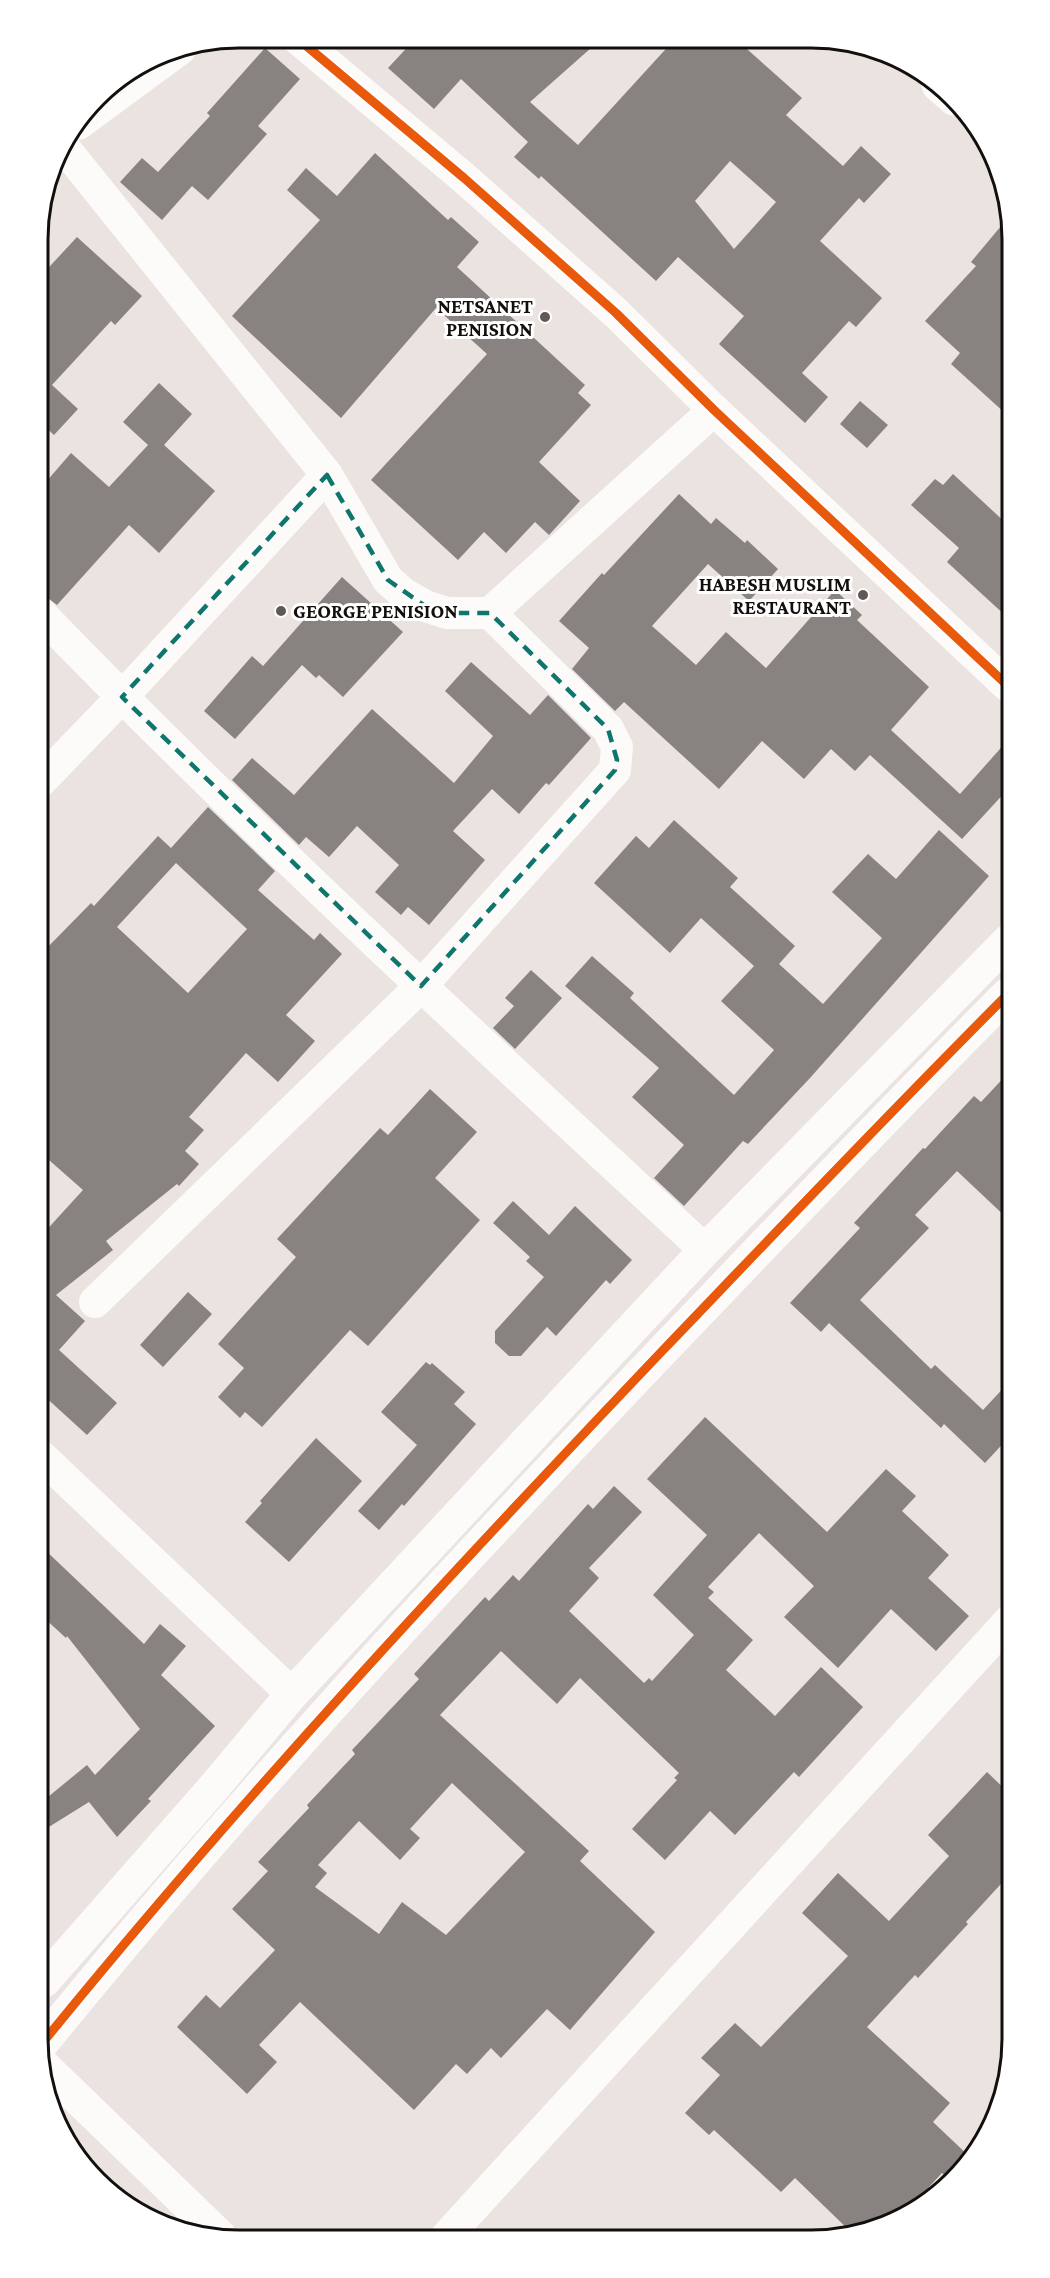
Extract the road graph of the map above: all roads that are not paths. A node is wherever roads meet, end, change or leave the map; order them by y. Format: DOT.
graph roads {
  1 [pos="309,48"];
  2 [pos="152,70"];
  3 [pos="102,107"];
  4 [pos="68,153"];
  5 [pos="714,410"];
  6 [pos="327,475"];
  7 [pos="490,613"];
  8 [pos="48,621"];
  9 [pos="1002,680"];
  10 [pos="122,697"];
  11 [pos="48,774"];
  12 [pos="1002,947"];
  13 [pos="421,986"];
  14 [pos="1002,1000"];
  15 [pos="705,1250"];
  16 [pos="95,1302"];
  17 [pos="48,1463"];
  18 [pos="1002,1629"];
  19 [pos="292,1694"];
  20 [pos="48,1976"];
  21 [pos="48,2036"];
  22 [pos="52,2074"];
  23 [pos="211,2228"];
  24 [pos="452,2230"];
  1 -- 5 [label="street"];
  2 -- 3 [label="street"];
  4 -- 6 [label="street"];
  5 -- 7 [label="street"];
  5 -- 9 [label="street"];
  6 -- 7 [label="street"];
  6 -- 10 [label="street"];
  7 -- 13 [label="street"];
  8 -- 10 [label="street"];
  10 -- 11 [label="street"];
  10 -- 13 [label="street"];
  12 -- 15 [label="street"];
  13 -- 15 [label="street"];
  13 -- 16 [label="street"];
  14 -- 21 [label="street"];
  15 -- 19 [label="street"];
  17 -- 19 [label="street"];
  18 -- 24 [label="street"];
  19 -- 20 [label="street"];
  22 -- 23 [label="street"];
}
